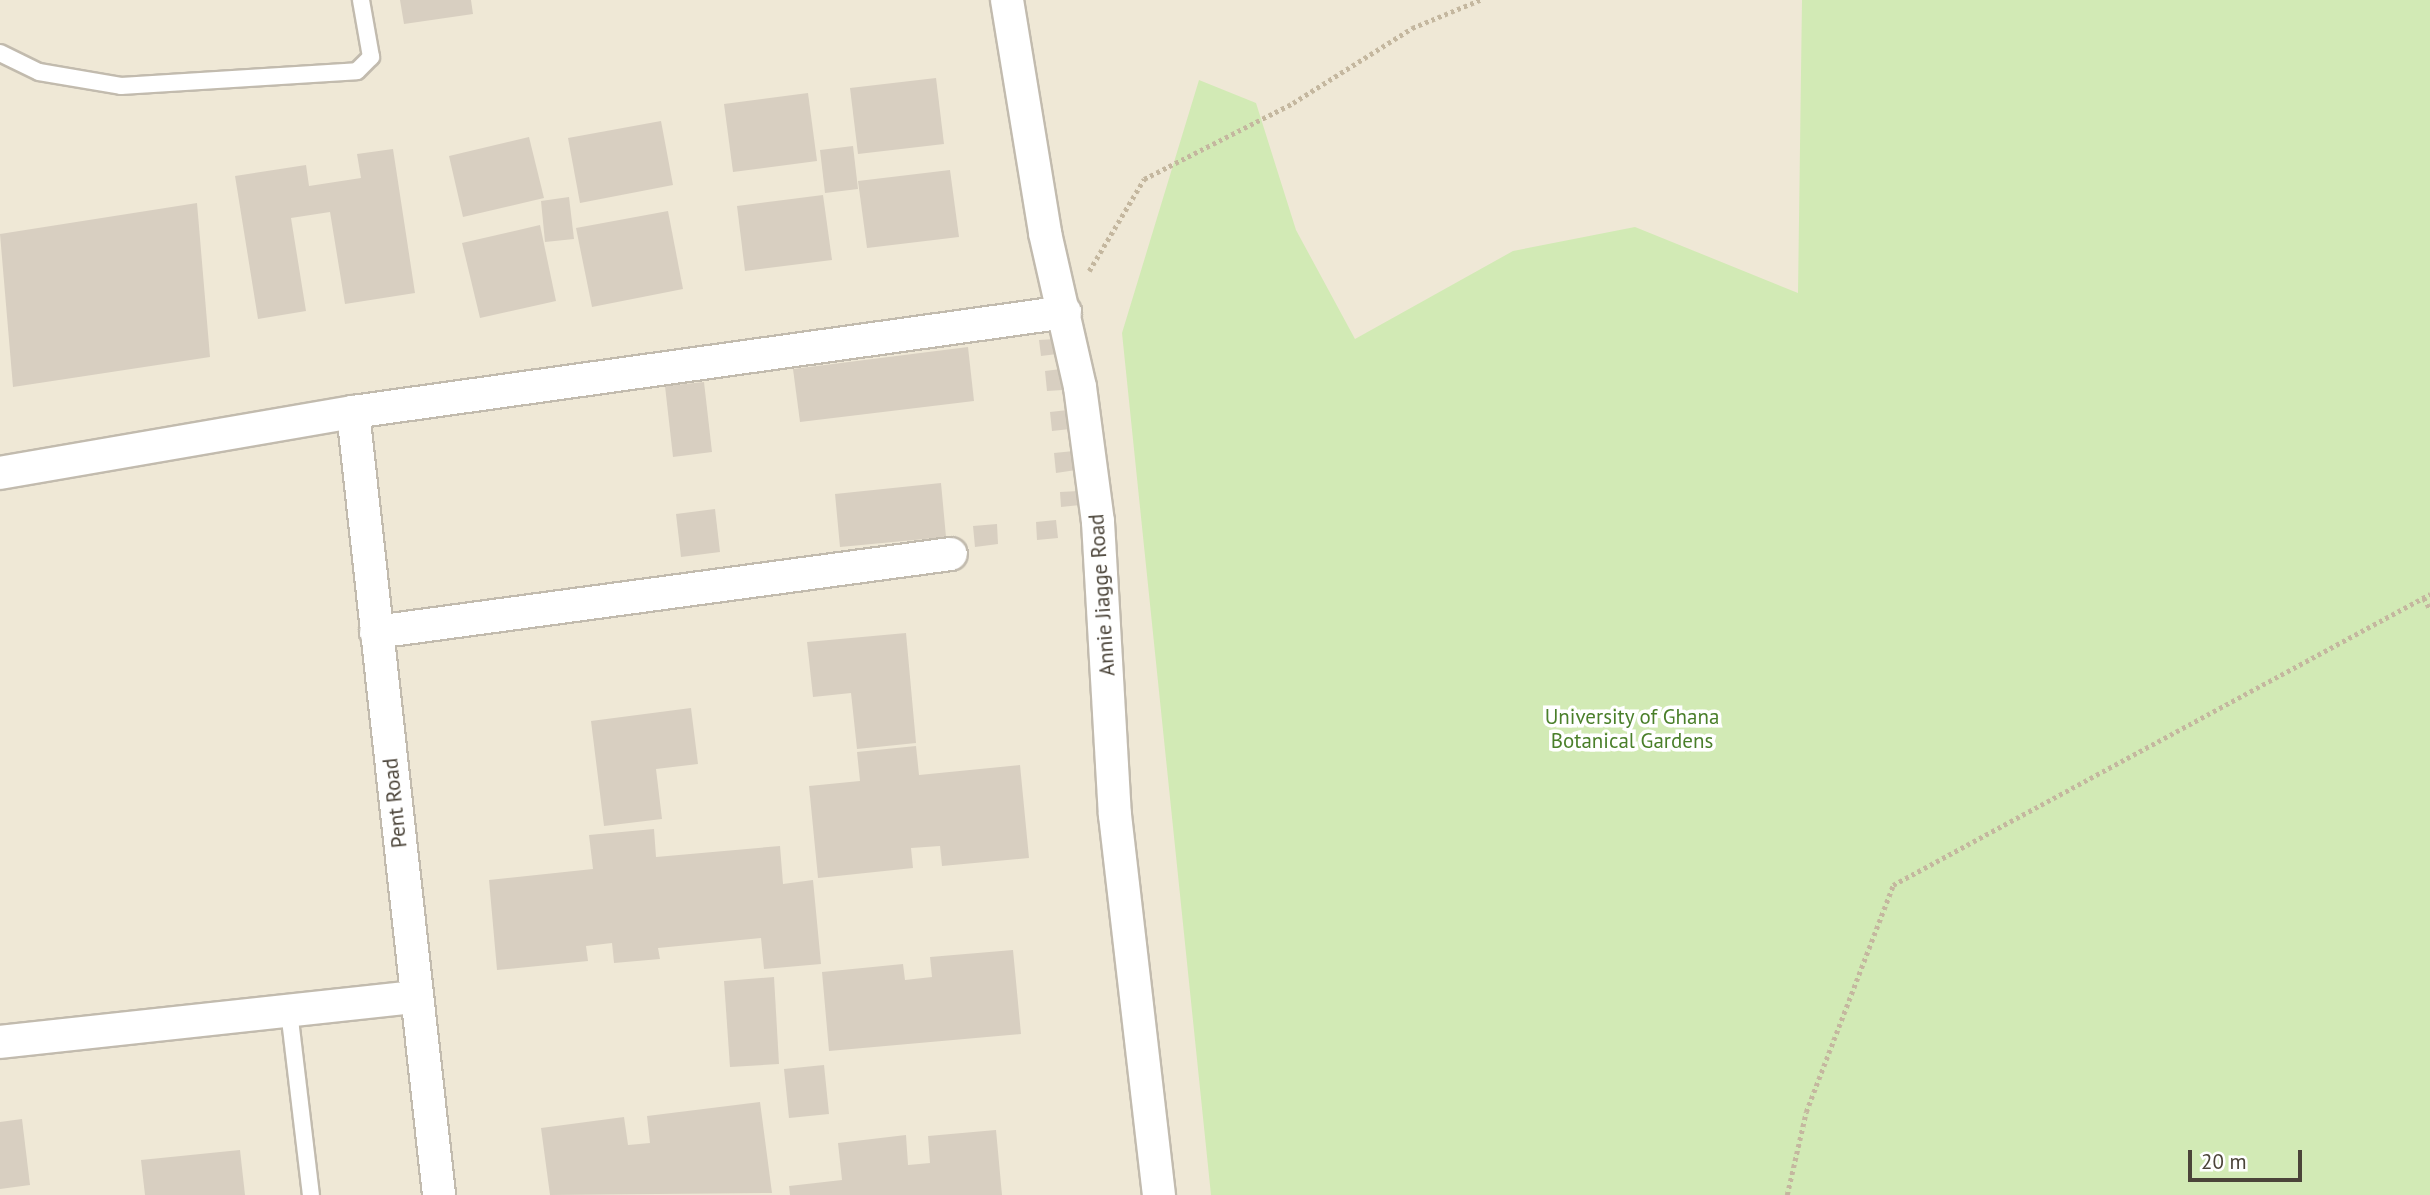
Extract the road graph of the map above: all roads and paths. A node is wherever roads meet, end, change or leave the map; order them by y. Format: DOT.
graph roads {
  1 [pos="361,0"];
  2 [pos="1007,0"];
  3 [pos="1480,0"];
  4 [pos="0,53"];
  5 [pos="1065,312"];
  6 [pos="353,412"];
  7 [pos="0,474"];
  8 [pos="951,554"];
  9 [pos="2430,594"];
  10 [pos="2424,598"];
  11 [pos="2430,609"];
  12 [pos="376,632"];
  13 [pos="416,997"];
  14 [pos="289,1011"];
  15 [pos="0,1042"];
  16 [pos="312,1195"];
  17 [pos="439,1195"];
  18 [pos="1159,1195"];
  19 [pos="1787,1195"];
  1 -- 4 [label="lane"];
  2 -- 5 [label="street, Annie Jiagge Road"];
  3 -- 5 [label="path"];
  5 -- 6 [label="street"];
  5 -- 18 [label="street, Annie Jiagge Road"];
  6 -- 7 [label="street"];
  6 -- 12 [label="street, Pent Road"];
  8 -- 12 [label="street"];
  9 -- 10 [label="path"];
  10 -- 11 [label="path"];
  10 -- 19 [label="path"];
  12 -- 13 [label="street, Pent Road"];
  13 -- 14 [label="street"];
  13 -- 17 [label="street, Pent Road"];
  14 -- 15 [label="street"];
  14 -- 16 [label="lane"];
}
